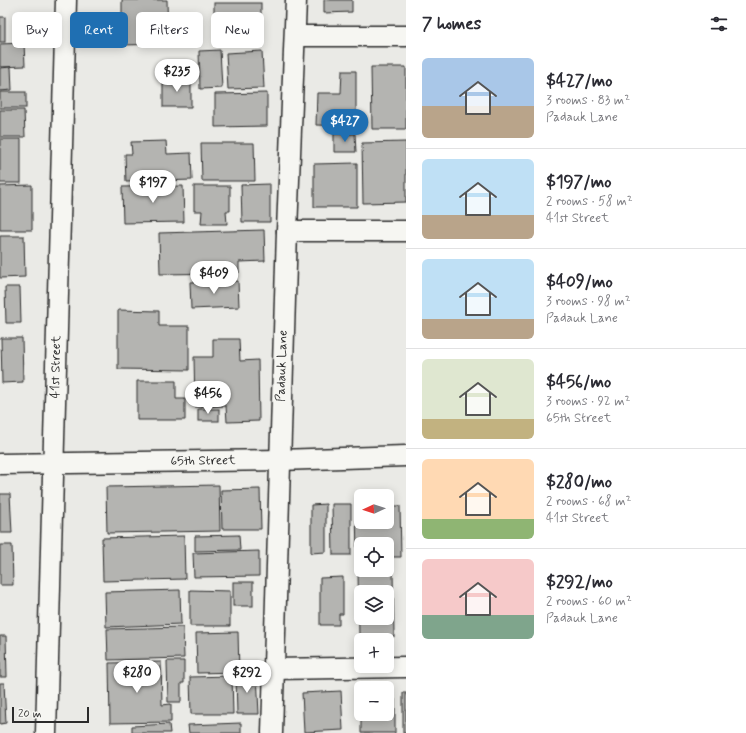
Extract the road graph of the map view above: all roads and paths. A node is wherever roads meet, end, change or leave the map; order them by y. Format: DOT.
graph roads {
  1 [pos="66,0"];
  2 [pos="296,0"];
  3 [pos="296,36"];
  4 [pos="406,36"];
  5 [pos="287,231"];
  6 [pos="406,231"];
  7 [pos="406,456"];
  8 [pos="279,460"];
  9 [pos="54,463"];
  10 [pos="0,464"];
  11 [pos="406,667"];
  12 [pos="273,669"];
  13 [pos="46,733"];
  14 [pos="272,733"];
  1 -- 9 [label="street, 41st Street"];
  2 -- 3 [label="street, Padauk Lane"];
  3 -- 4 [label="street"];
  3 -- 5 [label="street, Padauk Lane"];
  5 -- 6 [label="street"];
  5 -- 8 [label="street, Padauk Lane"];
  7 -- 8 [label="street, 65th Street"];
  8 -- 9 [label="street, 65th Street"];
  8 -- 12 [label="street, Padauk Lane"];
  9 -- 10 [label="street, 65th Street"];
  9 -- 13 [label="street, 41st Street"];
  11 -- 12 [label="street"];
  12 -- 14 [label="street, Padauk Lane"];
}
